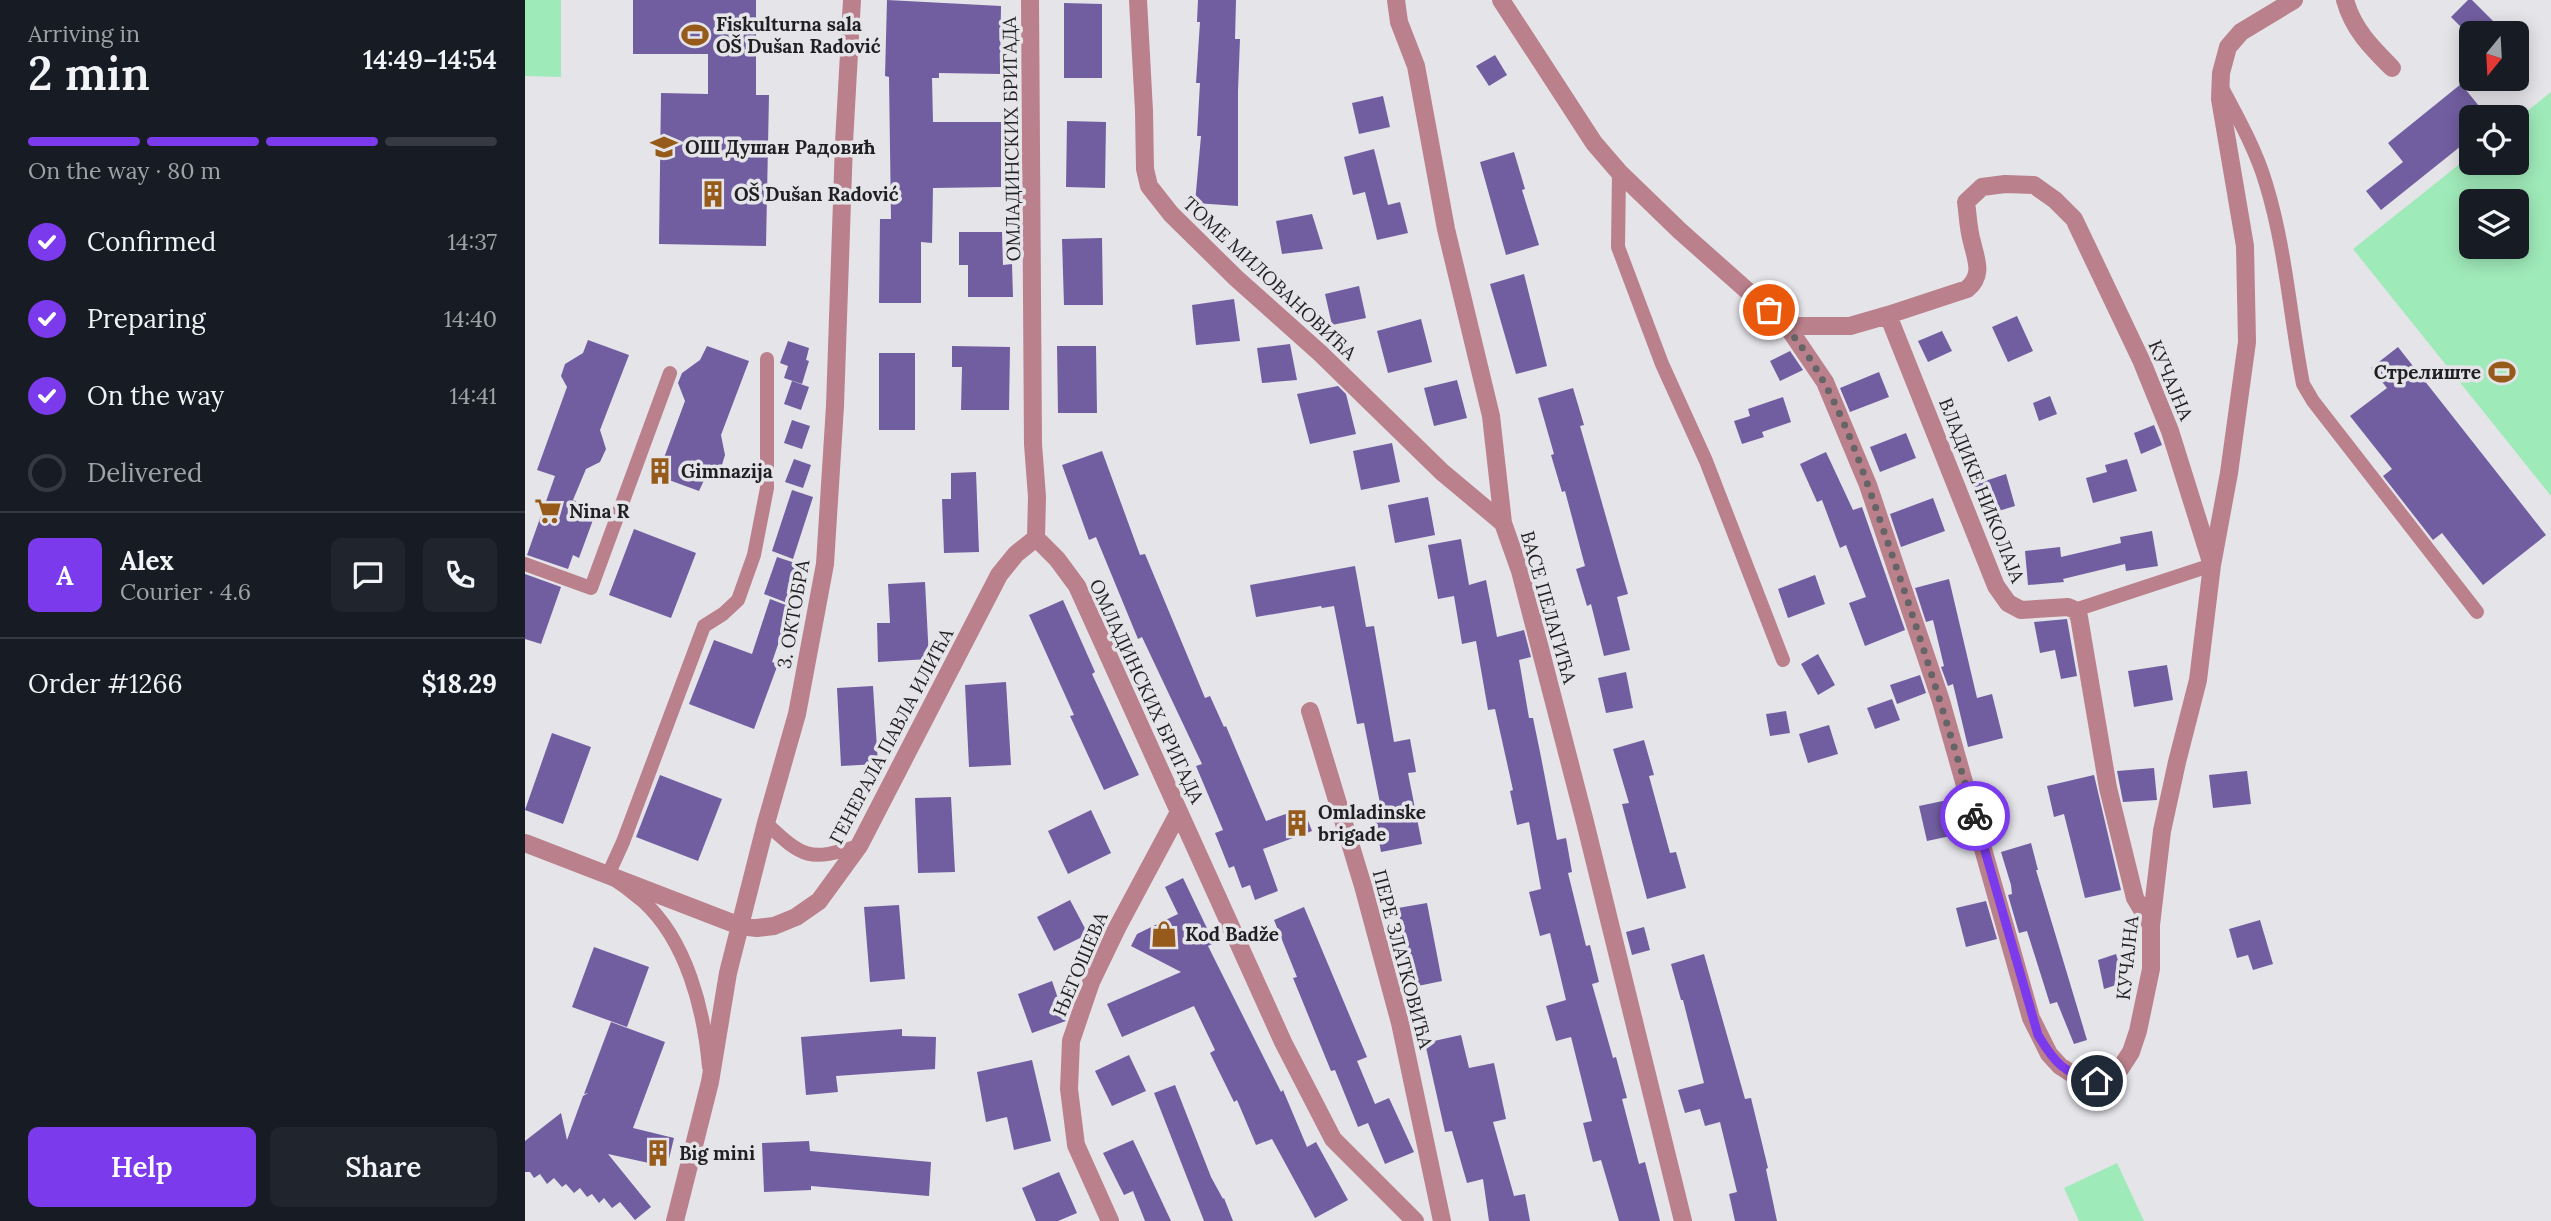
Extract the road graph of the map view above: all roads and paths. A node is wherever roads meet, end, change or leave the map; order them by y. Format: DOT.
graph roads {
  1 [pos="852,0"];
  2 [pos="1030,0"];
  3 [pos="1138,0"];
  4 [pos="1396,0"];
  5 [pos="1501,0"];
  6 [pos="2294,0"];
  7 [pos="2345,0"];
  8 [pos="2392,68"];
  9 [pos="2221,85"];
  10 [pos="1619,172"];
  11 [pos="1888,314"];
  12 [pos="1787,326"];
  13 [pos="767,359"];
  14 [pos="670,373"];
  15 [pos="1503,523"];
  16 [pos="1035,538"];
  17 [pos="525,564"];
  18 [pos="2212,565"];
  19 [pos="2075,610"];
  20 [pos="2477,612"];
  21 [pos="1783,660"];
  22 [pos="1310,711"];
  23 [pos="1179,813"];
  24 [pos="766,823"];
  25 [pos="525,843"];
  26 [pos="859,846"];
  27 [pos="608,875"];
  28 [pos="2151,925"];
  29 [pos="740,926"];
  30 [pos="710,1082"];
  31 [pos="675,1221"];
  32 [pos="1110,1221"];
  33 [pos="1415,1221"];
  34 [pos="1442,1221"];
  35 [pos="1683,1221"];
  1 -- 24 [label="street, 3. ОКТОБРА"];
  2 -- 16 [label="street, ОМЛАДИНСКИХ БРИГАДА"];
  3 -- 15 [label="street, ТОМЕ МИЛОВАНОВИЋА"];
  4 -- 15 [label="street, ВАСЕ ПЕЛАГИЋА"];
  5 -- 10 [label="street, КУЧАЈНА"];
  6 -- 9 [label="street"];
  7 -- 8 [label="street"];
  9 -- 18 [label="street"];
  9 -- 20 [label="lane"];
  10 -- 12 [label="street, КУЧАЈНА"];
  10 -- 21 [label="lane"];
  11 -- 12 [label="street"];
  11 -- 18 [label="street, КУЧАЈНА"];
  11 -- 19 [label="street, ВЛАДИКЕ НИКОЛАЈА"];
  12 -- 28 [label="street, КУЧАЈНА"];
  13 -- 27 [label="lane"];
  14 -- 17 [label="lane"];
  15 -- 35 [label="street, ВАСЕ ПЕЛАГИЋА"];
  16 -- 23 [label="street, ОМЛАДИНСКИХ БРИГАДА"];
  16 -- 26 [label="street, ГЕНЕРАЛА ПАВЛА ИЛИЋА"];
  18 -- 19 [label="lane"];
  18 -- 28 [label="street, КУЧАЈНА"];
  19 -- 28 [label="street"];
  22 -- 34 [label="street, ПЕРЕ ЗЛАТКОВИЋА"];
  23 -- 32 [label="street, ЊЕГОШЕВА"];
  23 -- 33 [label="street, ОМЛАДИНСКИХ БРИГАДА"];
  24 -- 26 [label="lane"];
  24 -- 29 [label="street, 3. ОКТОБРА"];
  25 -- 27 [label="street, ГЕНЕРАЛА ПАВЛА ИЛИЋА"];
  26 -- 29 [label="street, ГЕНЕРАЛА ПАВЛА ИЛИЋА"];
  27 -- 29 [label="street, ГЕНЕРАЛА ПАВЛА ИЛИЋА"];
  27 -- 30 [label="lane"];
  29 -- 30 [label="street, 3. ОКТОБРА"];
  30 -- 31 [label="street, 3. ОКТОБРА"];
}
